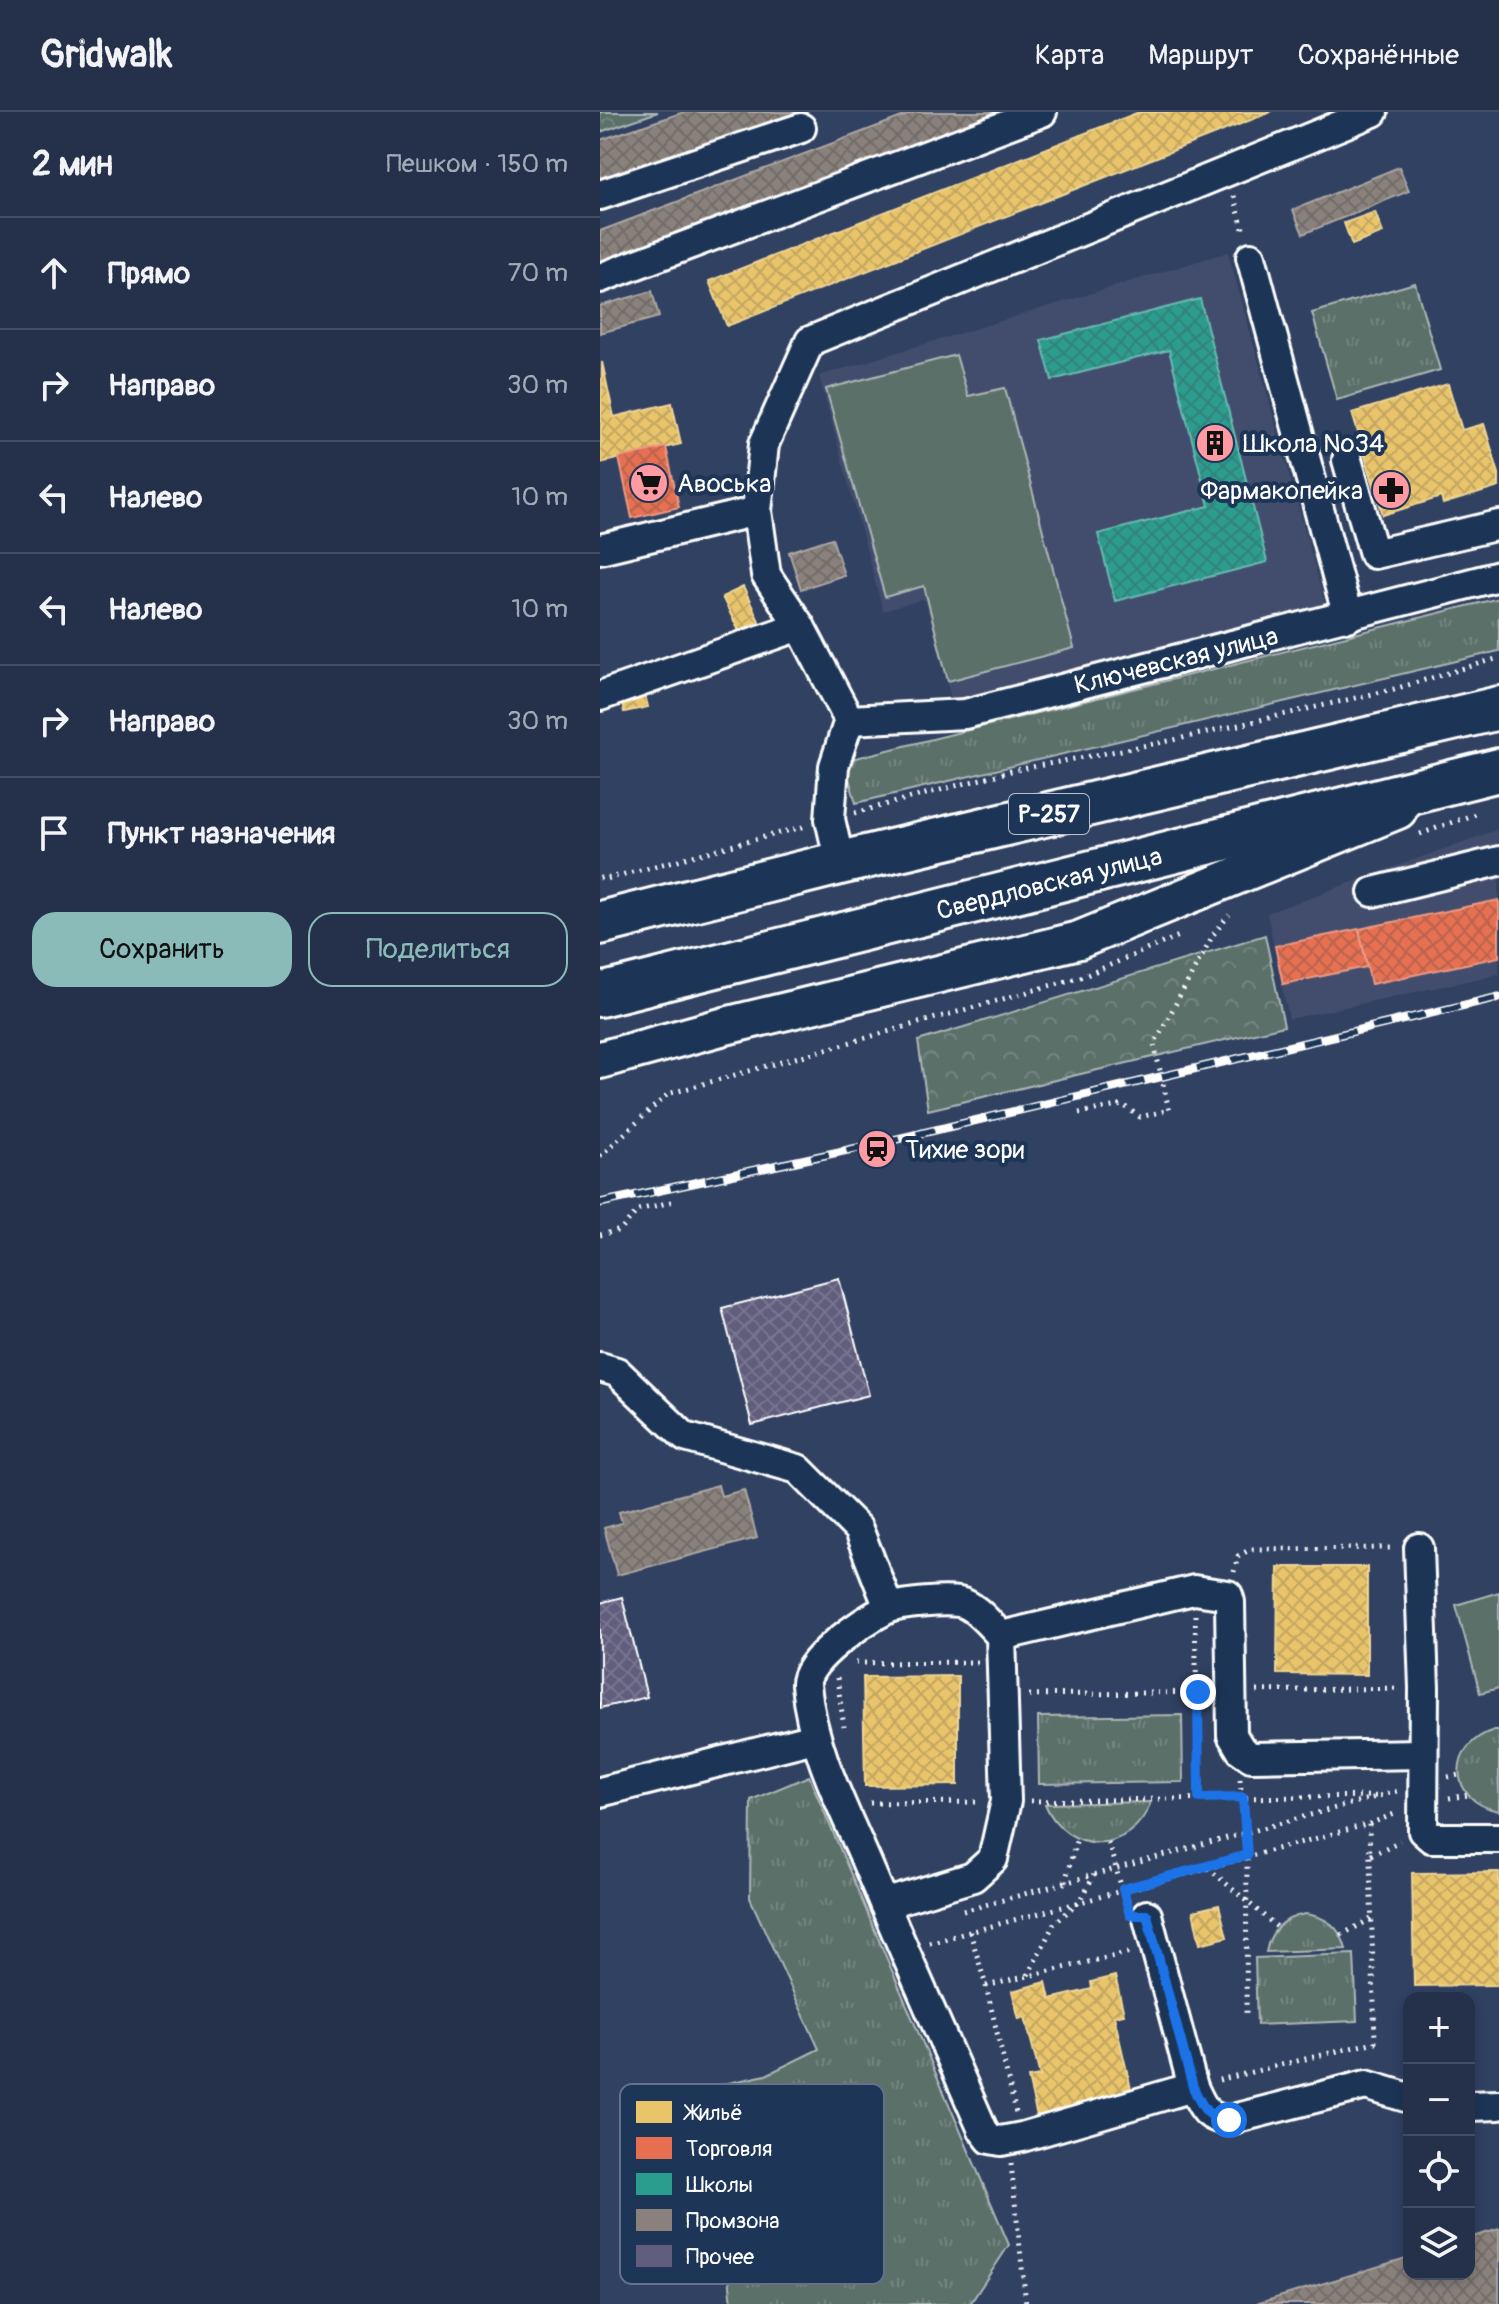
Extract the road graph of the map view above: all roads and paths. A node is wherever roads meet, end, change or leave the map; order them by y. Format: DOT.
graph roads {
  1 [pos="1042,112"];
  2 [pos="1366,113"];
  3 [pos="801,128"];
  4 [pos="1227,172"];
  5 [pos="600,195"];
  6 [pos="1251,257"];
  7 [pos="600,278"];
  8 [pos="1347,460"];
  9 [pos="757,511"];
  10 [pos="1499,525"];
  11 [pos="600,549"];
  12 [pos="1499,576"];
  13 [pos="1348,617"];
  14 [pos="800,626"];
  15 [pos="1499,658"];
  16 [pos="600,696"];
  17 [pos="1499,708"];
  18 [pos="849,720"];
  19 [pos="1496,771"];
  20 [pos="830,819"];
  21 [pos="1499,861"];
  22 [pos="840,863"];
  23 [pos="600,878"];
  24 [pos="1373,892"];
  25 [pos="1229,915"];
  26 [pos="600,923"];
  27 [pos="600,995"];
  28 [pos="600,1060"];
  29 [pos="1079,1113"];
  30 [pos="675,1201"];
  31 [pos="600,1235"];
  32 [pos="600,1367"];
  33 [pos="1419,1548"];
  34 [pos="1194,1590"];
  35 [pos="1228,1595"];
  36 [pos="889,1608"];
  37 [pos="1002,1649"];
  38 [pos="846,1663"];
  39 [pos="839,1666"];
  40 [pos="845,1732"];
  41 [pos="815,1738"];
  42 [pos="1459,1775"];
  43 [pos="1423,1779"];
  44 [pos="600,1792"];
  45 [pos="1468,1795"];
  46 [pos="1385,1796"];
  47 [pos="1243,1797"];
  48 [pos="1199,1798"];
  49 [pos="1006,1801"];
  50 [pos="841,1803"];
  51 [pos="1369,1824"];
  52 [pos="1246,1832"];
  53 [pos="1077,1838"];
  54 [pos="1499,1838"];
  55 [pos="1108,1842"];
  56 [pos="1247,1855"];
  57 [pos="1208,1867"];
  58 [pos="1118,1868"];
  59 [pos="1095,1874"];
  60 [pos="1065,1882"];
  61 [pos="1123,1889"];
  62 [pos="1246,1899"];
  63 [pos="1081,1900"];
  64 [pos="884,1904"];
  65 [pos="962,1912"];
  66 [pos="1147,1915"];
  67 [pos="1373,1918"];
  68 [pos="1277,1927"];
  69 [pos="970,1932"];
  70 [pos="921,1934"];
  71 [pos="1341,1935"];
  72 [pos="1155,1946"];
  73 [pos="1028,1975"];
  74 [pos="986,1986"];
  75 [pos="1246,2017"];
  76 [pos="1193,2087"];
  77 [pos="1403,2096"];
  78 [pos="1499,2105"];
  79 [pos="1475,2106"];
  80 [pos="1022,2137"];
  81 [pos="1026,2304"];
  1 -- 7 [label="street"];
  2 -- 4 [label="street"];
  3 -- 5 [label="street"];
  4 -- 6 [label="path"];
  4 -- 9 [label="street"];
  6 -- 13 [label="street"];
  8 -- 10 [label="street"];
  9 -- 11 [label="street"];
  9 -- 14 [label="street"];
  12 -- 13 [label="street, Ключевская улица"];
  13 -- 18 [label="street, Ключевская улица"];
  14 -- 16 [label="street"];
  14 -- 18 [label="street"];
  15 -- 20 [label="path"];
  17 -- 22 [label="highway, Р-257"];
  18 -- 20 [label="street"];
  19 -- 27 [label="highway, Свердловская улица / Р-257"];
  19 -- 28 [label="main road"];
  20 -- 22 [label="street"];
  20 -- 23 [label="path"];
  21 -- 24 [label="street"];
  22 -- 26 [label="highway, Р-257"];
  25 -- 29 [label="path"];
  30 -- 31 [label="path"];
  32 -- 36 [label="street"];
  33 -- 35 [label="path"];
  33 -- 43 [label="street"];
  34 -- 35 [label="street"];
  34 -- 37 [label="street"];
  34 -- 48 [label="path"];
  35 -- 43 [label="street"];
  36 -- 37 [label="street"];
  36 -- 41 [label="street"];
  37 -- 38 [label="path"];
  37 -- 49 [label="street"];
  39 -- 40 [label="path"];
  41 -- 44 [label="street"];
  41 -- 50 [label="street"];
  42 -- 43 [label="path"];
  43 -- 45 [label="path"];
  43 -- 46 [label="path"];
  43 -- 51 [label="path"];
  43 -- 54 [label="street"];
  46 -- 47 [label="path"];
  46 -- 52 [label="path"];
  47 -- 48 [label="path"];
  47 -- 52 [label="path"];
  48 -- 49 [label="path"];
  49 -- 50 [label="path"];
  49 -- 64 [label="street"];
  50 -- 64 [label="street"];
  51 -- 56 [label="path"];
  51 -- 67 [label="path"];
  52 -- 56 [label="path"];
  52 -- 58 [label="path"];
  53 -- 60 [label="path"];
  55 -- 58 [label="path"];
  56 -- 57 [label="path"];
  56 -- 62 [label="path"];
  57 -- 61 [label="path"];
  57 -- 62 [label="path"];
  58 -- 59 [label="path"];
  58 -- 61 [label="path"];
  59 -- 60 [label="path"];
  59 -- 63 [label="path"];
  60 -- 65 [label="path"];
  61 -- 63 [label="path"];
  61 -- 66 [label="path"];
  62 -- 68 [label="path"];
  62 -- 75 [label="path"];
  63 -- 69 [label="path"];
  63 -- 73 [label="path"];
  64 -- 80 [label="street"];
  66 -- 72 [label="street"];
  67 -- 71 [label="path"];
  67 -- 76 [label="path"];
  69 -- 70 [label="path"];
  69 -- 74 [label="path"];
  72 -- 73 [label="path"];
  72 -- 76 [label="street"];
  73 -- 74 [label="path"];
  74 -- 80 [label="path"];
  76 -- 77 [label="street"];
  76 -- 80 [label="street"];
  78 -- 79 [label="street"];
  80 -- 81 [label="path"];
}
